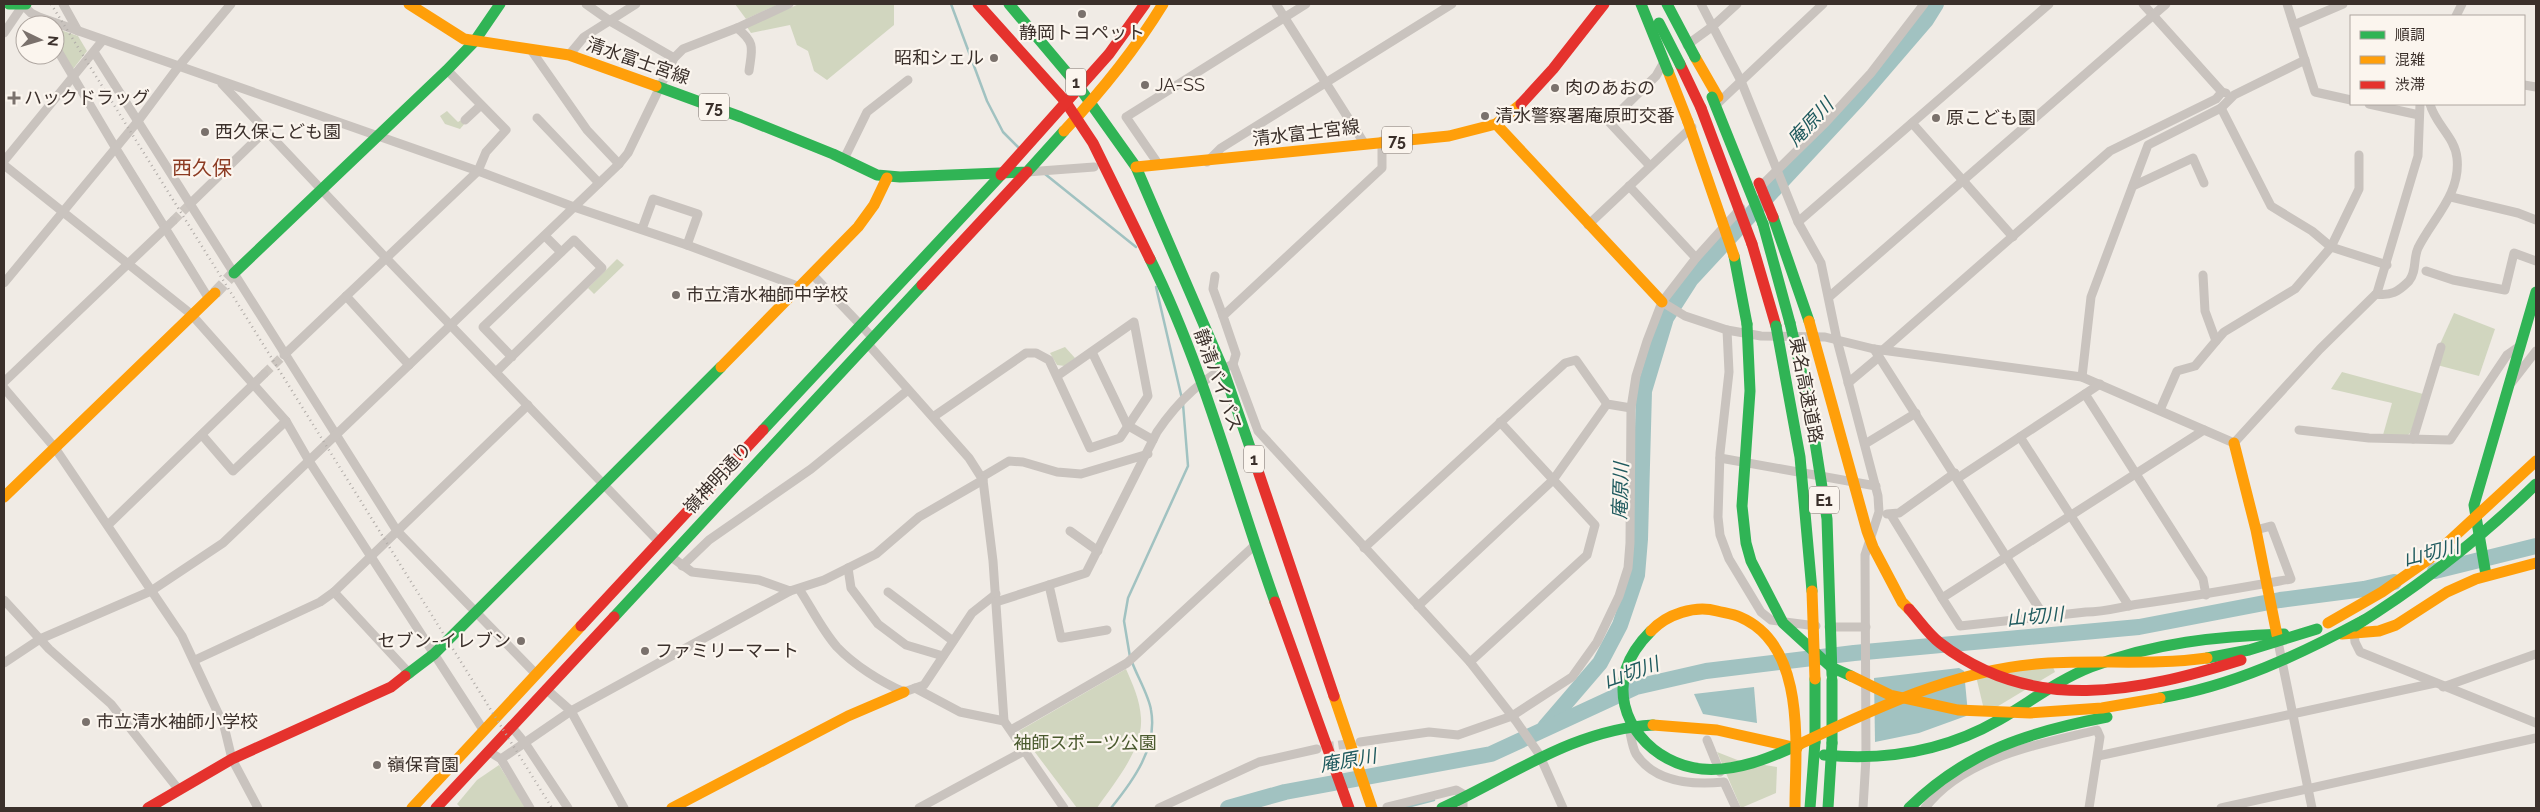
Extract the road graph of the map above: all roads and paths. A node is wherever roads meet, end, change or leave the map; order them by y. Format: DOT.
graph roads {
  1 [pos="9,4"];
  2 [pos="24,4"];
  3 [pos="63,4"];
  4 [pos="231,4"];
  5 [pos="500,4"];
  6 [pos="586,4"];
  7 [pos="636,4"];
  8 [pos="790,4"];
  9 [pos="978,4"];
  10 [pos="1010,4"];
  11 [pos="1145,4"];
  12 [pos="1163,4"];
  13 [pos="1276,4"];
  14 [pos="1306,4"];
  15 [pos="1452,4"];
  16 [pos="1604,4"];
  17 [pos="1642,4"];
  18 [pos="1649,4"];
  19 [pos="1667,4"];
  20 [pos="1701,4"];
  21 [pos="1737,4"];
  22 [pos="1824,4"];
  23 [pos="1924,4"];
  24 [pos="2049,4"];
  25 [pos="2143,4"];
  26 [pos="2166,4"];
  27 [pos="2287,4"];
  28 [pos="2343,4"];
  29 [pos="414,5"];
  30 [pos="34,15"];
  31 [pos="2153,15"];
  32 [pos="1284,18"];
  33 [pos="610,21"];
  34 [pos="2294,25"];
  35 [pos="1713,26"];
  36 [pos="65,27"];
  37 [pos="737,28"];
  38 [pos="78,31"];
  39 [pos="4,33"];
  40 [pos="103,40"];
  41 [pos="474,42"];
  42 [pos="531,50"];
  43 [pos="94,52"];
  44 [pos="569,55"];
  45 [pos="674,58"];
  46 [pos="2305,60"];
  47 [pos="65,64"];
  48 [pos="179,66"];
  49 [pos="447,70"];
  50 [pos="749,71"];
  51 [pos="73,78"];
  52 [pos="908,80"];
  53 [pos="1741,81"];
  54 [pos="220,82"];
  55 [pos="1326,83"];
  56 [pos="660,86"];
  57 [pos="1079,87"];
  58 [pos="2222,92"];
  59 [pos="2234,95"];
  60 [pos="1715,97"];
  61 [pos="2350,100"];
  62 [pos="1065,101"];
  63 [pos="1091,102"];
  64 [pos="481,105"];
  65 [pos="2374,105"];
  66 [pos="2420,105"];
  67 [pos="2431,105"];
  68 [pos="2221,108"];
  69 [pos="2419,115"];
  70 [pos="537,118"];
  71 [pos="1076,119"];
  72 [pos="465,120"];
  73 [pos="138,121"];
  74 [pos="1912,123"];
  75 [pos="1496,124"];
  76 [pos="265,131"];
  77 [pos="378,136"];
  78 [pos="1382,141"];
  79 [pos="1364,143"];
  80 [pos="115,147"];
  81 [pos="2359,155"];
  82 [pos="844,159"];
  83 [pos="4,161"];
  84 [pos="1207,162"];
  85 [pos="619,164"];
  86 [pos="4,165"];
  87 [pos="1159,165"];
  88 [pos="1094,166"];
  89 [pos="1650,166"];
  90 [pos="1136,167"];
  91 [pos="478,171"];
  92 [pos="1777,171"];
  93 [pos="1026,172"];
  94 [pos="1001,175"];
  95 [pos="887,178"];
  96 [pos="1962,181"];
  97 [pos="2204,182"];
  98 [pos="599,183"];
  99 [pos="1629,186"];
  100 [pos="2133,186"];
  101 [pos="322,190"];
  102 [pos="2451,196"];
  103 [pos="190,204"];
  104 [pos="574,207"];
  105 [pos="62,211"];
  106 [pos="2536,220"];
  107 [pos="173,221"];
  108 [pos="1798,222"];
  109 [pos="1588,224"];
  110 [pos="166,228"];
  111 [pos="642,229"];
  112 [pos="544,236"];
  113 [pos="2013,237"];
  114 [pos="687,245"];
  115 [pos="2331,247"];
  116 [pos="561,252"];
  117 [pos="386,258"];
  118 [pos="1696,258"];
  119 [pos="2536,261"];
  120 [pos="127,263"];
  121 [pos="2387,265"];
  122 [pos="2426,271"];
  123 [pos="234,273"];
  124 [pos="812,274"];
  125 [pos="2203,275"];
  126 [pos="1215,276"];
  127 [pos="4,283"];
  128 [pos="800,287"];
  129 [pos="2536,292"];
  130 [pos="2376,294"];
  131 [pos="212,296"];
  132 [pos="346,296"];
  133 [pos="1829,297"];
  134 [pos="1665,304"];
  135 [pos="191,314"];
  136 [pos="1223,316"];
  137 [pos="450,326"];
  138 [pos="862,327"];
  139 [pos="1727,330"];
  140 [pos="870,340"];
  141 [pos="1836,340"];
  142 [pos="2216,341"];
  143 [pos="2520,346"];
  144 [pos="2442,347"];
  145 [pos="2536,351"];
  146 [pos="1092,352"];
  147 [pos="1879,352"];
  148 [pos="284,355"];
  149 [pos="512,356"];
  150 [pos="409,365"];
  151 [pos="1228,367"];
  152 [pos="496,372"];
  153 [pos="264,374"];
  154 [pos="1057,376"];
  155 [pos="2082,377"];
  156 [pos="4,382"];
  157 [pos="1203,382"];
  158 [pos="254,383"];
  159 [pos="1848,383"];
  160 [pos="2100,384"];
  161 [pos="4,388"];
  162 [pos="908,390"];
  163 [pos="2506,390"];
  164 [pos="2086,394"];
  165 [pos="1608,404"];
  166 [pos="528,405"];
  167 [pos="1631,408"];
  168 [pos="2160,410"];
  169 [pos="1916,414"];
  170 [pos="933,417"];
  171 [pos="286,421"];
  172 [pos="1500,422"];
  173 [pos="1127,425"];
  174 [pos="2204,430"];
  175 [pos="2299,430"];
  176 [pos="202,435"];
  177 [pos="335,436"];
  178 [pos="2020,437"];
  179 [pos="2412,439"];
  180 [pos="1154,440"];
  181 [pos="2234,443"];
  182 [pos="1865,444"];
  183 [pos="55,448"];
  184 [pos="1148,454"];
  185 [pos="1720,458"];
  186 [pos="2536,460"];
  187 [pos="309,461"];
  188 [pos="2135,474"];
  189 [pos="1956,475"];
  190 [pos="982,478"];
  191 [pos="1553,480"];
  192 [pos="605,483"];
  193 [pos="2536,484"];
  194 [pos="1876,486"];
  195 [pos="4,497"];
  196 [pos="1879,512"];
  197 [pos="1891,515"];
  198 [pos="2070,516"];
  199 [pos="108,525"];
  200 [pos="1070,530"];
  201 [pos="2256,530"];
  202 [pos="397,532"];
  203 [pos="659,542"];
  204 [pos="1256,545"];
  205 [pos="1364,548"];
  206 [pos="1098,550"];
  207 [pos="370,554"];
  208 [pos="670,556"];
  209 [pos="2007,557"];
  210 [pos="2536,565"];
  211 [pos="682,566"];
  212 [pos="848,568"];
  213 [pos="2486,575"];
  214 [pos="1048,585"];
  215 [pos="2267,587"];
  216 [pos="799,588"];
  217 [pos="151,591"];
  218 [pos="790,591"];
  219 [pos="334,592"];
  220 [pos="888,592"];
  221 [pos="2206,595"];
  222 [pos="996,598"];
  223 [pos="1942,598"];
  224 [pos="4,600"];
  225 [pos="1418,606"];
  226 [pos="2129,606"];
  227 [pos="476,614"];
  228 [pos="2044,616"];
  229 [pos="2364,620"];
  230 [pos="2317,629"];
  231 [pos="1107,630"];
  232 [pos="1866,632"];
  233 [pos="2354,633"];
  234 [pos="2277,635"];
  235 [pos="40,639"];
  236 [pos="953,641"];
  237 [pos="434,654"];
  238 [pos="2536,654"];
  239 [pos="943,656"];
  240 [pos="195,660"];
  241 [pos="1470,662"];
  242 [pos="4,663"];
  243 [pos="410,674"];
  244 [pos="536,674"];
  245 [pos="2439,685"];
  246 [pos="546,689"];
  247 [pos="910,690"];
  248 [pos="571,711"];
  249 [pos="2292,715"];
  250 [pos="1514,718"];
  251 [pos="1004,721"];
  252 [pos="2536,723"];
  253 [pos="511,726"];
  254 [pos="1629,728"];
  255 [pos="1011,730"];
  256 [pos="484,731"];
  257 [pos="2536,738"];
  258 [pos="1707,740"];
  259 [pos="1360,742"];
  260 [pos="525,743"];
  261 [pos="1317,749"];
  262 [pos="488,751"];
  263 [pos="1024,751"];
  264 [pos="1540,756"];
  265 [pos="2098,756"];
  266 [pos="1866,758"];
  267 [pos="232,759"];
  268 [pos="501,759"];
  269 [pos="1724,782"];
  270 [pos="2308,789"];
  271 [pos="179,790"];
  272 [pos="1463,803"];
  273 [pos="690,804"];
  274 [pos="1371,804"];
  275 [pos="1348,805"];
  276 [pos="1387,807"];
  277 [pos="148,808"];
  278 [pos="258,808"];
  279 [pos="412,808"];
  280 [pos="436,808"];
  281 [pos="530,808"];
  282 [pos="568,808"];
  283 [pos="624,808"];
  284 [pos="672,808"];
  285 [pos="919,808"];
  286 [pos="1064,808"];
  287 [pos="1159,808"];
  288 [pos="1442,808"];
  289 [pos="1564,808"];
  290 [pos="1736,808"];
  291 [pos="1795,808"];
  292 [pos="1810,808"];
  293 [pos="1828,808"];
  294 [pos="1863,808"];
  295 [pos="1909,808"];
  296 [pos="1924,808"];
  297 [pos="2089,808"];
  298 [pos="2221,808"];
  299 [pos="2312,808"];
  1 -- 2 [label="main road"];
  2 -- 30 [label="street"];
  2 -- 39 [label="street"];
  3 -- 38 [label="street"];
  4 -- 48 [label="street"];
  5 -- 41 [label="main road"];
  6 -- 33 [label="street"];
  7 -- 33 [label="street"];
  8 -- 37 [label="street"];
  9 -- 62 [label="main road, 静清バイパス / 1"];
  10 -- 57 [label="main road, 静清バイパス / 1"];
  11 -- 57 [label="main road"];
  12 -- 63 [label="main road"];
  13 -- 32 [label="street"];
  14 -- 32 [label="street"];
  15 -- 55 [label="street"];
  16 -- 75 [label="main road, 清水富士宮線 / 75"];
  17 -- 229 [label="main road, bridge"];
  18 -- 292 [label="main road, 東名高速道路 / E1, bridge"];
  19 -- 60 [label="main road, 東名高速道路 / E1, bridge"];
  20 -- 35 [label="street"];
  21 -- 35 [label="street"];
  22 -- 53 [label="street"];
  23 -- 92 [label="street"];
  24 -- 74 [label="street"];
  25 -- 31 [label="street"];
  26 -- 31 [label="street"];
  27 -- 34 [label="street"];
  28 -- 34 [label="street"];
  29 -- 41 [label="main road, 清水富士宮線 / 75"];
  31 -- 58 [label="street"];
  31 -- 96 [label="street"];
  32 -- 55 [label="street"];
  32 -- 87 [label="street"];
  33 -- 44 [label="street"];
  33 -- 45 [label="street"];
  34 -- 46 [label="street"];
  35 -- 53 [label="street"];
  35 -- 89 [label="street"];
  36 -- 38 [label="street"];
  37 -- 45 [label="street"];
  37 -- 50 [label="street"];
  38 -- 40 [label="street"];
  40 -- 43 [label="street"];
  40 -- 48 [label="street"];
  41 -- 42 [label="main road, 清水富士宮線 / 75"];
  41 -- 49 [label="main road"];
  42 -- 44 [label="main road, 清水富士宮線 / 75"];
  42 -- 85 [label="street"];
  43 -- 51 [label="street"];
  43 -- 73 [label="street"];
  44 -- 56 [label="main road, 清水富士宮線 / 75"];
  45 -- 56 [label="street"];
  46 -- 59 [label="street"];
  46 -- 61 [label="street"];
  47 -- 51 [label="street"];
  48 -- 54 [label="street"];
  48 -- 73 [label="street"];
  49 -- 64 [label="street"];
  49 -- 77 [label="main road"];
  51 -- 80 [label="street"];
  51 -- 83 [label="street"];
  52 -- 82 [label="street"];
  53 -- 89 [label="street"];
  53 -- 92 [label="street"];
  54 -- 76 [label="street"];
  54 -- 77 [label="street"];
  55 -- 79 [label="street"];
  55 -- 84 [label="street"];
  56 -- 82 [label="main road, 清水富士宮線 / 75"];
  56 -- 85 [label="street"];
  57 -- 62 [label="main road"];
  57 -- 63 [label="main road, 静清バイパス / 1"];
  58 -- 59 [label="street"];
  58 -- 113 [label="street"];
  59 -- 68 [label="street"];
  60 -- 230 [label="main road, bridge"];
  60 -- 293 [label="main road, 東名高速道路 / E1, bridge"];
  62 -- 71 [label="main road, 静清バイパス / 1"];
  62 -- 94 [label="main road"];
  63 -- 71 [label="main road"];
  63 -- 90 [label="main road, 静清バイパス / 1"];
  64 -- 72 [label="street"];
  64 -- 91 [label="street"];
  65 -- 69 [label="street"];
  66 -- 69 [label="street"];
  67 -- 102 [label="street"];
  68 -- 100 [label="street"];
  68 -- 115 [label="street"];
  69 -- 121 [label="street"];
  70 -- 98 [label="street"];
  71 -- 93 [label="main road"];
  71 -- 157 [label="main road, 静清バイパス / 1"];
  73 -- 80 [label="street"];
  73 -- 103 [label="street"];
  74 -- 96 [label="street"];
  74 -- 108 [label="street"];
  75 -- 78 [label="main road, 清水富士宮線 / 75"];
  75 -- 109 [label="main road"];
  76 -- 101 [label="street"];
  76 -- 103 [label="street"];
  77 -- 91 [label="street"];
  77 -- 101 [label="main road"];
  78 -- 79 [label="main road, 清水富士宮線 / 75"];
  78 -- 136 [label="street"];
  79 -- 84 [label="main road, 清水富士宮線 / 75"];
  80 -- 105 [label="street"];
  80 -- 110 [label="street"];
  81 -- 115 [label="street"];
  82 -- 95 [label="main road, 清水富士宮線 / 75"];
  84 -- 87 [label="main road, 清水富士宮線 / 75"];
  85 -- 98 [label="street"];
  86 -- 105 [label="street"];
  87 -- 90 [label="main road, 清水富士宮線 / 75"];
  88 -- 93 [label="street"];
  89 -- 99 [label="street"];
  90 -- 151 [label="main road, 静清バイパス / 1"];
  91 -- 104 [label="street"];
  91 -- 117 [label="street"];
  92 -- 108 [label="street"];
  92 -- 118 [label="street"];
  93 -- 94 [label="main road, 清水富士宮線 / 75"];
  93 -- 140 [label="main road, 嶺神明通り"];
  94 -- 95 [label="main road, 清水富士宮線 / 75"];
  94 -- 138 [label="main road, 嶺神明通り"];
  95 -- 124 [label="main road"];
  96 -- 113 [label="street"];
  96 -- 133 [label="street"];
  97 -- 100 [label="street"];
  98 -- 104 [label="street"];
  99 -- 109 [label="street"];
  99 -- 118 [label="street"];
  100 -- 155 [label="street"];
  101 -- 117 [label="street"];
  101 -- 123 [label="main road"];
  102 -- 106 [label="street"];
  102 -- 130 [label="street"];
  103 -- 123 [label="street"];
  104 -- 111 [label="street"];
  104 -- 112 [label="street"];
  105 -- 120 [label="street"];
  105 -- 127 [label="street"];
  107 -- 110 [label="street"];
  108 -- 133 [label="street"];
  109 -- 134 [label="main road"];
  110 -- 120 [label="street"];
  110 -- 131 [label="street"];
  111 -- 114 [label="street"];
  111 -- 114 [label="street"];
  112 -- 116 [label="street"];
  112 -- 137 [label="street"];
  113 -- 147 [label="street"];
  114 -- 128 [label="street"];
  115 -- 121 [label="street"];
  115 -- 142 [label="street"];
  116 -- 149 [label="street"];
  116 -- 149 [label="street"];
  117 -- 132 [label="street"];
  117 -- 137 [label="street"];
  118 -- 134 [label="street"];
  119 -- 122 [label="street"];
  120 -- 135 [label="street"];
  120 -- 156 [label="street"];
  121 -- 130 [label="street"];
  123 -- 148 [label="street"];
  124 -- 128 [label="main road"];
  124 -- 138 [label="street"];
  125 -- 142 [label="street"];
  126 -- 136 [label="street"];
  128 -- 192 [label="main road"];
  129 -- 143 [label="main road"];
  130 -- 181 [label="street"];
  131 -- 135 [label="main road"];
  132 -- 148 [label="street"];
  132 -- 150 [label="street"];
  133 -- 141 [label="street"];
  134 -- 139 [label="street"];
  134 -- 167 [label="street"];
  135 -- 158 [label="street"];
  135 -- 183 [label="main road"];
  136 -- 151 [label="street"];
  137 -- 150 [label="street"];
  137 -- 152 [label="street"];
  138 -- 140 [label="street"];
  138 -- 203 [label="main road, 嶺神明通り"];
  139 -- 141 [label="street"];
  139 -- 185 [label="street"];
  140 -- 162 [label="street"];
  140 -- 208 [label="main road, 嶺神明通り"];
  141 -- 147 [label="street"];
  141 -- 159 [label="street"];
  142 -- 168 [label="street"];
  143 -- 163 [label="main road"];
  143 -- 179 [label="street"];
  144 -- 179 [label="street"];
  145 -- 163 [label="street"];
  146 -- 154 [label="street"];
  146 -- 173 [label="street"];
  146 -- 173 [label="street"];
  147 -- 155 [label="street"];
  147 -- 159 [label="street"];
  147 -- 169 [label="street"];
  148 -- 177 [label="street"];
  149 -- 152 [label="street"];
  150 -- 177 [label="street"];
  151 -- 157 [label="street"];
  151 -- 205 [label="street"];
  151 -- 274 [label="main road, 静清バイパス / 1"];
  152 -- 166 [label="street"];
  153 -- 158 [label="street"];
  154 -- 170 [label="street"];
  154 -- 173 [label="street"];
  155 -- 160 [label="street"];
  157 -- 180 [label="street"];
  157 -- 204 [label="main road, 静清バイパス / 1"];
  158 -- 171 [label="street"];
  158 -- 176 [label="street"];
  159 -- 182 [label="street"];
  160 -- 164 [label="street"];
  160 -- 168 [label="street"];
  161 -- 183 [label="street"];
  162 -- 170 [label="street"];
  162 -- 211 [label="street"];
  163 -- 213 [label="main road"];
  164 -- 178 [label="street"];
  164 -- 188 [label="street"];
  165 -- 167 [label="street"];
  165 -- 172 [label="street"];
  165 -- 191 [label="street"];
  166 -- 192 [label="street"];
  166 -- 202 [label="street"];
  167 -- 250 [label="street"];
  168 -- 174 [label="street"];
  169 -- 182 [label="street"];
  169 -- 189 [label="street"];
  170 -- 190 [label="street"];
  171 -- 176 [label="street"];
  171 -- 187 [label="street"];
  172 -- 191 [label="street"];
  172 -- 205 [label="street"];
  173 -- 180 [label="street"];
  174 -- 181 [label="street"];
  174 -- 188 [label="street"];
  175 -- 179 [label="street"];
  176 -- 199 [label="street"];
  177 -- 187 [label="street"];
  177 -- 202 [label="street"];
  178 -- 189 [label="street"];
  178 -- 198 [label="street"];
  180 -- 184 [label="street"];
  181 -- 201 [label="main road"];
  182 -- 194 [label="street"];
  183 -- 195 [label="main road"];
  183 -- 199 [label="street"];
  184 -- 190 [label="street"];
  184 -- 206 [label="street"];
  185 -- 194 [label="street"];
  185 -- 232 [label="street"];
  186 -- 230 [label="main road, bridge"];
  187 -- 207 [label="street"];
  187 -- 217 [label="street"];
  188 -- 198 [label="street"];
  188 -- 221 [label="street"];
  189 -- 197 [label="street"];
  189 -- 209 [label="street"];
  190 -- 212 [label="street"];
  190 -- 222 [label="street"];
  191 -- 225 [label="street"];
  191 -- 241 [label="street"];
  192 -- 203 [label="street"];
  192 -- 227 [label="main road"];
  193 -- 229 [label="main road, bridge"];
  194 -- 196 [label="street"];
  196 -- 197 [label="street"];
  196 -- 232 [label="street"];
  197 -- 223 [label="street"];
  198 -- 209 [label="street"];
  198 -- 226 [label="street"];
  199 -- 217 [label="street"];
  200 -- 206 [label="street"];
  201 -- 215 [label="main road"];
  201 -- 215 [label="street"];
  202 -- 207 [label="street"];
  202 -- 227 [label="street"];
  203 -- 244 [label="main road, 嶺神明通り"];
  204 -- 255 [label="street"];
  204 -- 275 [label="main road, 静清バイパス / 1"];
  205 -- 225 [label="street"];
  206 -- 214 [label="street"];
  207 -- 219 [label="street"];
  207 -- 237 [label="street"];
  208 -- 211 [label="street"];
  208 -- 246 [label="main road, 嶺神明通り"];
  209 -- 223 [label="street"];
  209 -- 228 [label="street"];
  210 -- 213 [label="main road"];
  211 -- 218 [label="street"];
  212 -- 216 [label="street"];
  212 -- 239 [label="street"];
  213 -- 233 [label="main road"];
  214 -- 222 [label="street"];
  214 -- 231 [label="street"];
  215 -- 221 [label="street"];
  215 -- 234 [label="main road"];
  216 -- 218 [label="street"];
  216 -- 247 [label="street"];
  217 -- 235 [label="street"];
  217 -- 240 [label="street"];
  218 -- 248 [label="street"];
  219 -- 240 [label="street"];
  219 -- 243 [label="street"];
  220 -- 236 [label="street"];
  221 -- 226 [label="street"];
  222 -- 236 [label="street"];
  222 -- 251 [label="street"];
  223 -- 228 [label="street"];
  224 -- 235 [label="street"];
  225 -- 241 [label="street"];
  226 -- 228 [label="street"];
  227 -- 237 [label="main road"];
  227 -- 244 [label="street"];
  229 -- 295 [label="main road, bridge"];
  230 -- 291 [label="main road, bridge"];
  232 -- 266 [label="street"];
  233 -- 234 [label="main road"];
  233 -- 245 [label="street"];
  234 -- 249 [label="street"];
  234 -- 266 [label="main road"];
  235 -- 242 [label="street"];
  235 -- 271 [label="street"];
  236 -- 239 [label="street"];
  237 -- 243 [label="main road"];
  237 -- 256 [label="street"];
  238 -- 245 [label="street"];
  239 -- 247 [label="street"];
  240 -- 267 [label="street"];
  241 -- 250 [label="street"];
  243 -- 267 [label="main road"];
  244 -- 256 [label="main road, 嶺神明通り"];
  245 -- 249 [label="street"];
  245 -- 252 [label="street"];
  246 -- 248 [label="street"];
  246 -- 253 [label="main road, 嶺神明通り"];
  247 -- 251 [label="street"];
  247 -- 273 [label="main road"];
  248 -- 260 [label="street"];
  248 -- 283 [label="street"];
  249 -- 265 [label="street"];
  249 -- 270 [label="street"];
  250 -- 259 [label="street"];
  250 -- 264 [label="street"];
  251 -- 255 [label="street"];
  253 -- 260 [label="street"];
  253 -- 262 [label="main road, 嶺神明通り"];
  254 -- 264 [label="main road"];
  254 -- 266 [label="main road"];
  254 -- 269 [label="street"];
  255 -- 263 [label="street"];
  256 -- 279 [label="main road, 嶺神明通り"];
  257 -- 270 [label="street"];
  258 -- 269 [label="street"];
  260 -- 268 [label="street"];
  260 -- 282 [label="street"];
  261 -- 287 [label="street"];
  262 -- 268 [label="street"];
  262 -- 280 [label="main road, 嶺神明通り"];
  263 -- 285 [label="street"];
  263 -- 286 [label="street"];
  264 -- 272 [label="main road"];
  264 -- 289 [label="street"];
  265 -- 296 [label="street"];
  265 -- 297 [label="street"];
  266 -- 294 [label="street"];
  267 -- 271 [label="main road"];
  267 -- 278 [label="street"];
  268 -- 281 [label="street"];
  269 -- 290 [label="street"];
  270 -- 298 [label="street"];
  270 -- 299 [label="street"];
  271 -- 277 [label="main road"];
  272 -- 276 [label="street"];
  272 -- 288 [label="main road"];
  273 -- 284 [label="main road"];
}
